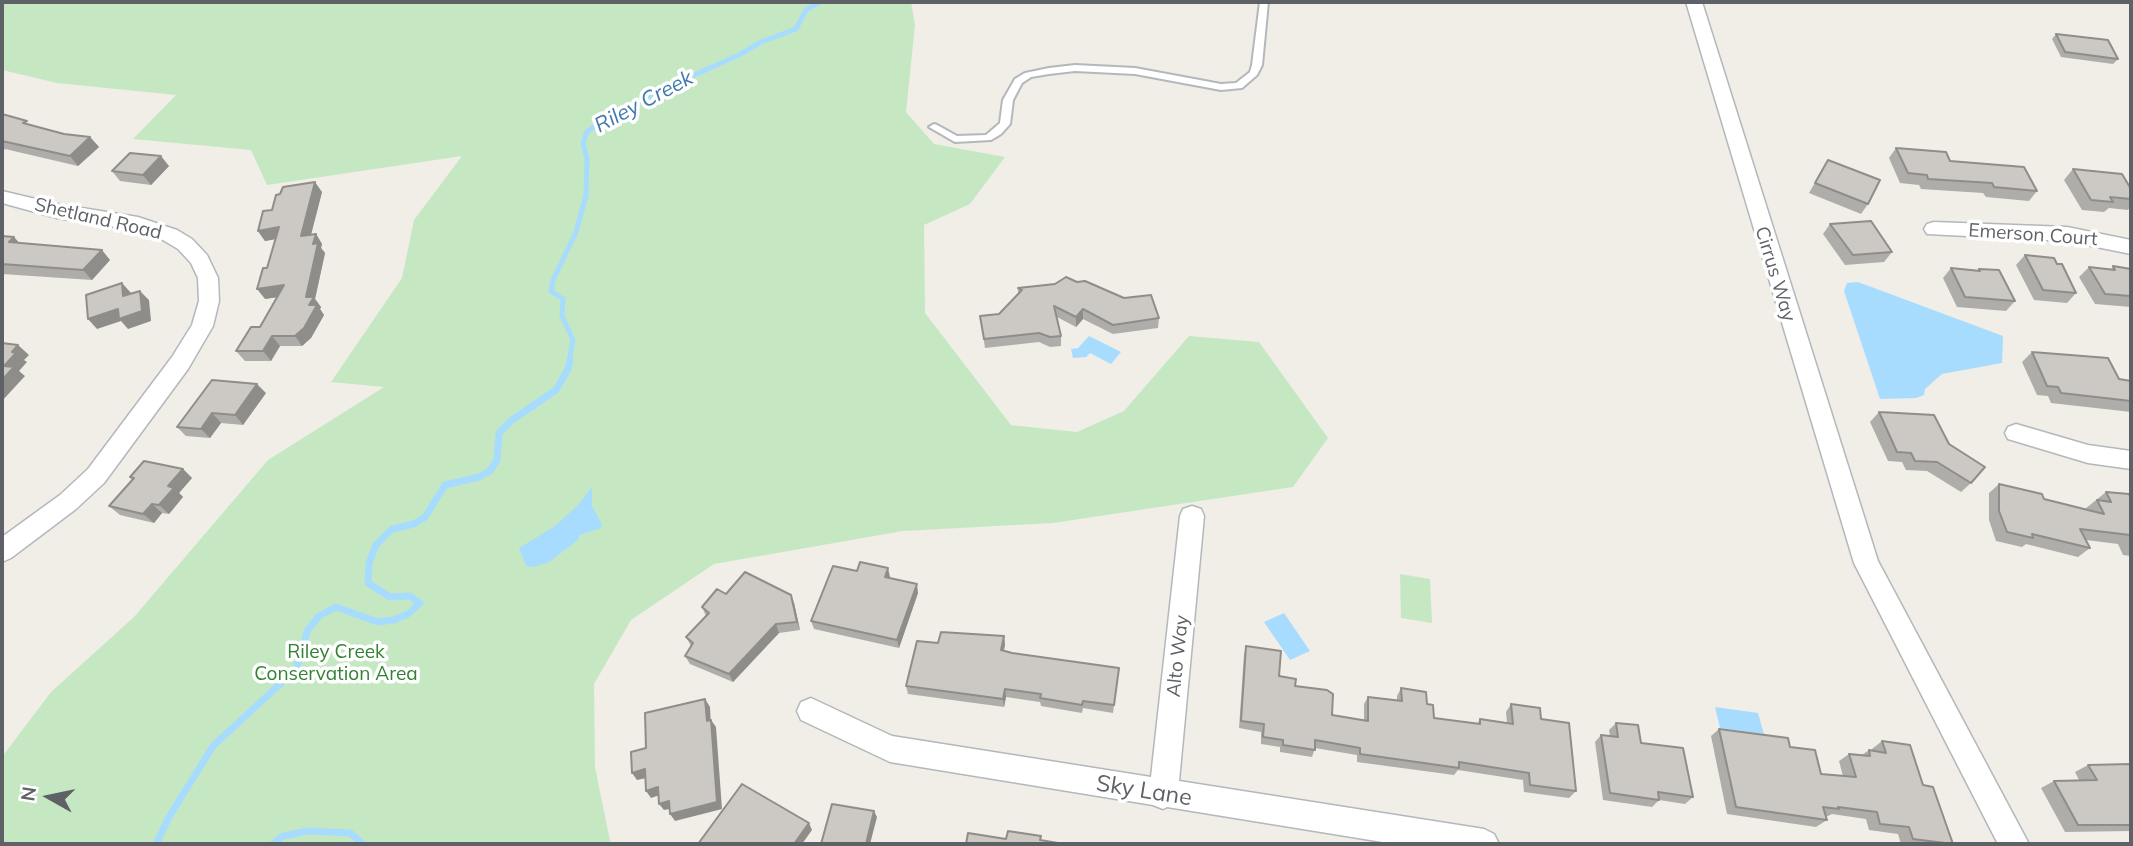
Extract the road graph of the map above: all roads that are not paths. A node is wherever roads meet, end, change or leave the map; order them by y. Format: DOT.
graph roads {
  1 [pos="1264,2"];
  2 [pos="1694,2"];
  3 [pos="934,127"];
  4 [pos="2,197"];
  5 [pos="1934,229"];
  6 [pos="2131,247"];
  7 [pos="2016,433"];
  8 [pos="2131,460"];
  9 [pos="1192,516"];
  10 [pos="2,551"];
  11 [pos="811,711"];
  12 [pos="1163,795"];
  13 [pos="1484,844"];
  14 [pos="2014,844"];
  1 -- 3 [label="lane"];
  2 -- 14 [label="street, Cirrus Way"];
  4 -- 10 [label="street, Shetland Road"];
  5 -- 6 [label="street, Emerson Court"];
  7 -- 8 [label="street"];
  9 -- 12 [label="street, Alto Way"];
  11 -- 12 [label="street, Sky Lane"];
  12 -- 13 [label="street, Sky Lane"];
}
